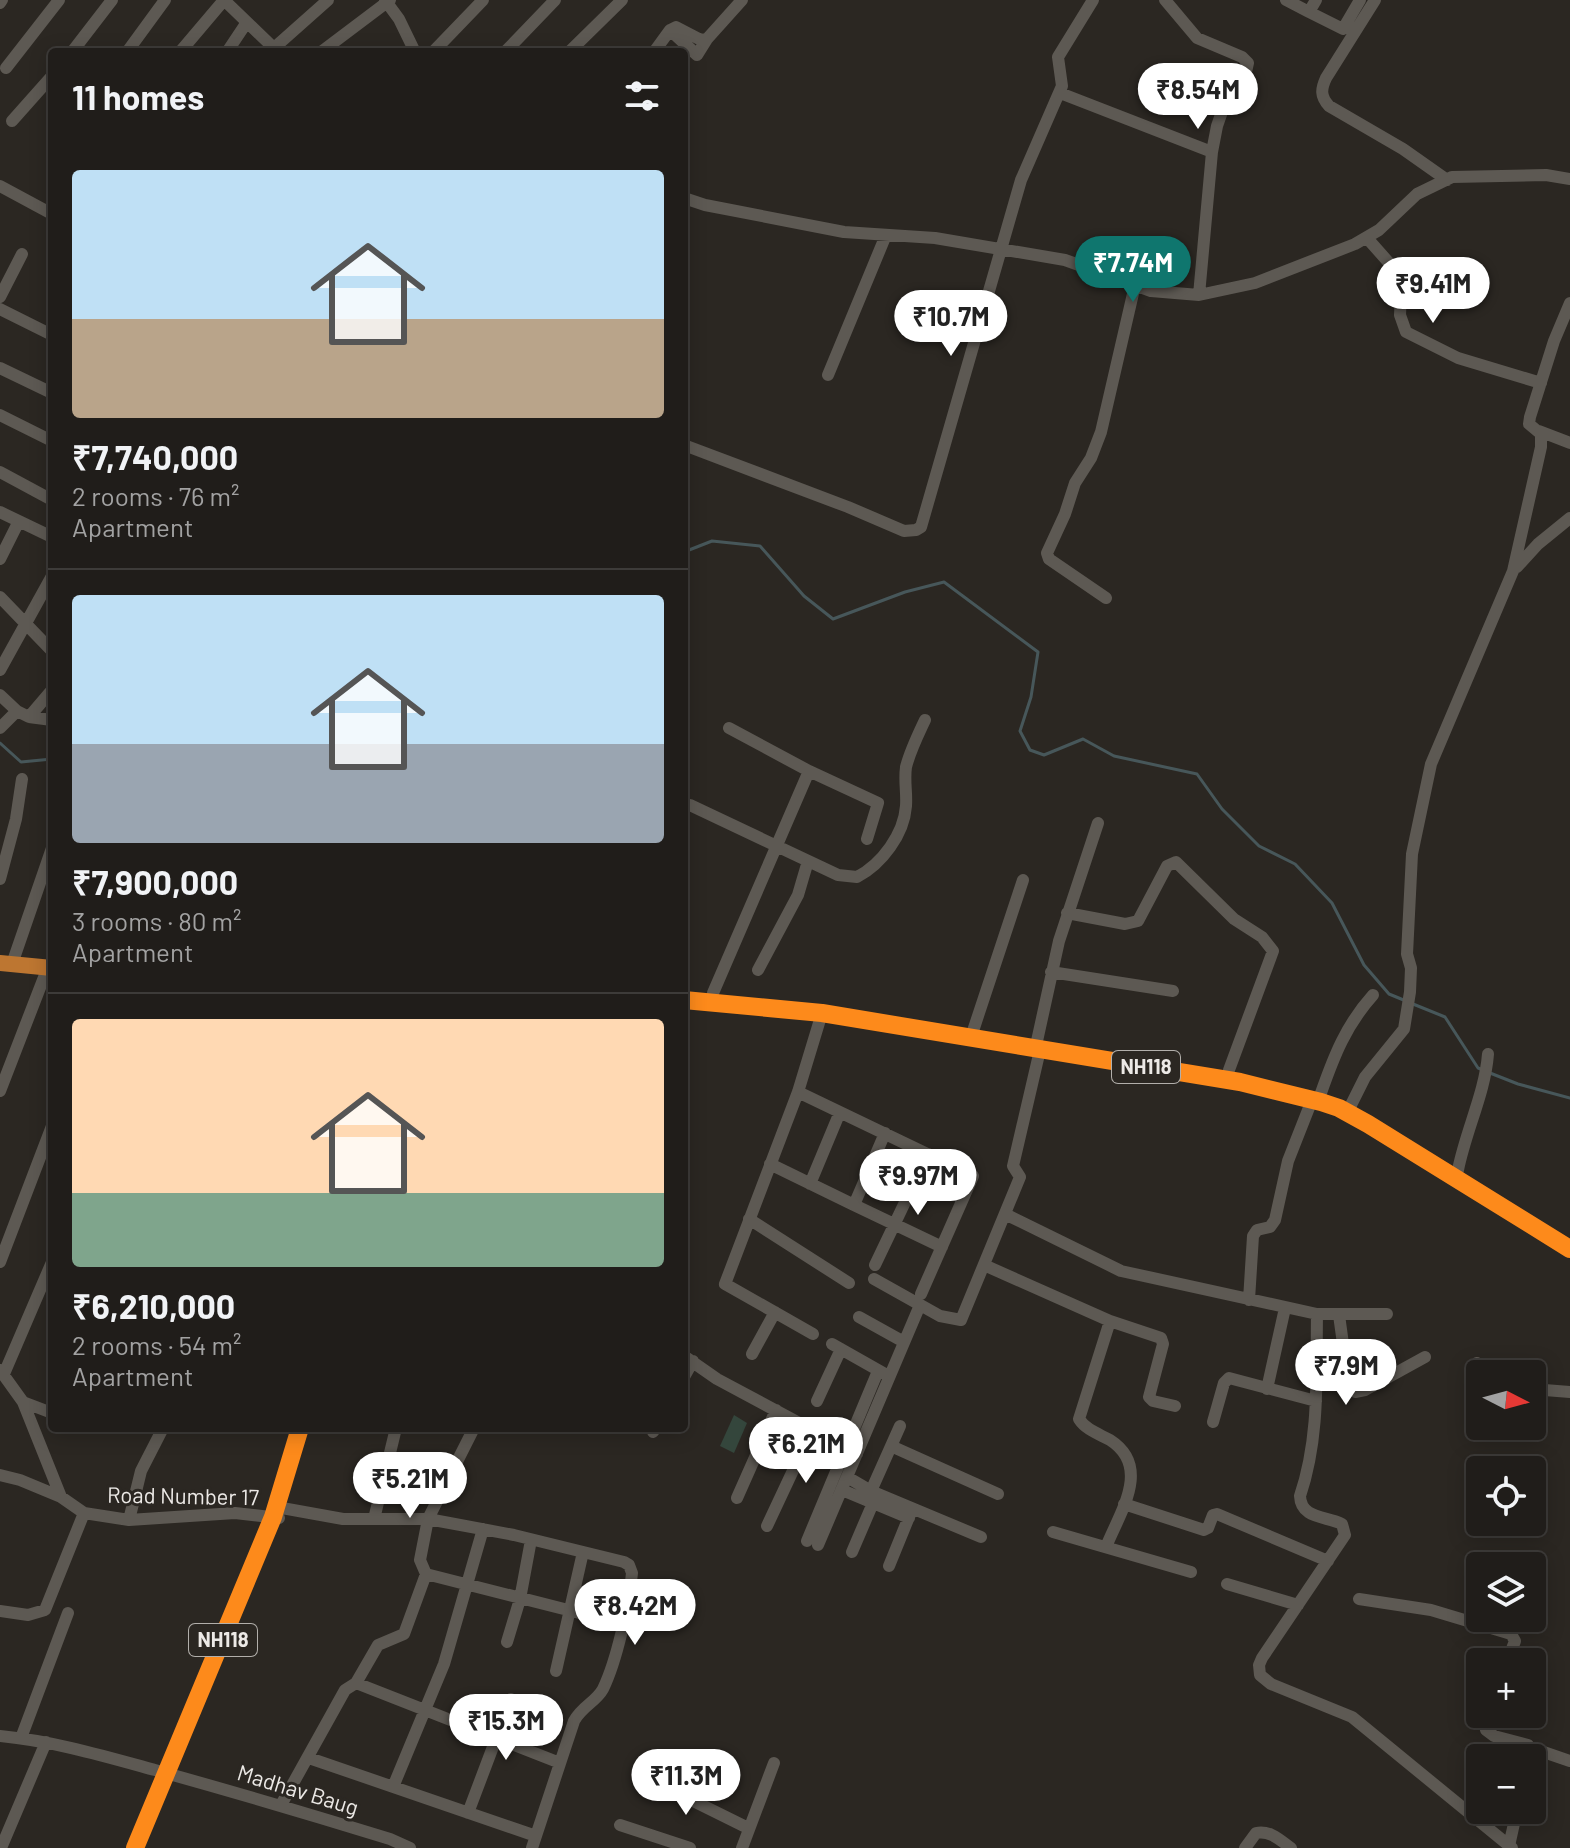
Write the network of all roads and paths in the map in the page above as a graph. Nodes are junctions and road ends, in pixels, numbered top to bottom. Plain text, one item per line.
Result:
1 (59, 0) edge
2 (112, 0) edge
3 (165, 0) edge
4 (224, 0) edge
5 (328, 0) edge
6 (483, 0) edge
7 (555, 0) edge
8 (622, 0) edge
9 (742, 0) edge
10 (1093, 0) edge
11 (1165, 0) edge
12 (1286, 0) edge
13 (1316, 0) edge
14 (1360, 0) edge
15 (1375, 0) edge
16 (387, 1) edge
17 (1309, 12) junction
18 (247, 22) junction
19 (75, 48) edge
20 (130, 48) edge
21 (183, 48) edge
22 (230, 48) edge
23 (274, 48) edge
24 (278, 48) edge
25 (326, 48) edge
26 (413, 48) edge
27 (437, 48) edge
28 (509, 48) edge
29 (573, 48) edge
30 (657, 48) edge
31 (6, 68) dead end
32 (48, 80) edge
33 (1060, 93) junction
34 (12, 121) dead end
35 (1212, 152) junction
36 (1570, 179) edge
37 (1447, 180) junction
38 (0, 186) edge
39 (688, 199) edge
40 (48, 212) edge
41 (886, 235) junction
42 (1367, 238) junction
43 (1001, 249) junction
44 (22, 254) dead end
45 (1135, 285) junction
46 (1199, 295) junction
47 (0, 297) edge
48 (1570, 303) edge
49 (0, 309) edge
50 (48, 333) edge
51 (0, 368) edge
52 (828, 375) dead end
53 (1541, 383) junction
54 (48, 391) edge
55 (0, 415) edge
56 (1539, 431) junction
57 (48, 439) edge
58 (1570, 443) edge
59 (688, 447) edge
60 (0, 472) edge
61 (48, 498) edge
62 (0, 512) edge
63 (1570, 518) edge
64 (19, 521) junction
65 (48, 535) edge
66 (0, 559) edge
67 (1513, 571) junction
68 (48, 584) edge
69 (0, 597) edge
70 (1106, 598) dead end
71 (28, 623) junction
72 (48, 646) edge
73 (0, 670) edge
74 (0, 695) edge
75 (48, 695) edge
76 (17, 711) junction
77 (29, 717) junction
78 (48, 719) edge
79 (925, 720) dead end
80 (0, 728) edge
81 (729, 728) dead end
82 (809, 771) junction
83 (22, 779) dead end
84 (690, 805) dead end
85 (1098, 823) dead end
86 (867, 839) dead end
87 (777, 845) junction
88 (48, 858) edge
89 (808, 861) junction
90 (0, 879) edge
91 (1023, 880) dead end
92 (1067, 913) junction
93 (6, 964) edge
94 (48, 968) edge
95 (758, 970) dead end
96 (1051, 972) junction
97 (48, 973) edge
98 (688, 990) edge
99 (1173, 991) dead end
100 (713, 993) junction
101 (1373, 995) dead end
102 (688, 1000) edge
103 (822, 1013) junction
104 (973, 1031) junction
105 (1038, 1046) junction
106 (1488, 1054) dead end
107 (1229, 1070) junction
108 (0, 1091) edge
109 (798, 1092) junction
110 (1317, 1096) junction
111 (1351, 1105) junction
112 (840, 1112) junction
113 (885, 1133) junction
114 (48, 1136) edge
115 (928, 1154) junction
116 (770, 1164) junction
117 (1458, 1170) junction
118 (810, 1184) junction
119 (854, 1205) junction
120 (1005, 1214) junction
121 (749, 1219) junction
122 (895, 1224) junction
123 (1570, 1239) edge
124 (942, 1247) junction
125 (1570, 1249) edge
126 (0, 1262) edge
127 (875, 1265) dead end
128 (984, 1265) junction
129 (48, 1271) edge
130 (874, 1279) dead end
131 (849, 1283) dead end
132 (921, 1299) junction
133 (1249, 1300) junction
134 (1285, 1308) junction
135 (775, 1312) junction
136 (1317, 1314) junction
137 (1387, 1314) dead end
138 (1339, 1315) junction
139 (859, 1317) dead end
140 (1110, 1321) junction
141 (813, 1334) dead end
142 (904, 1342) junction
143 (752, 1354) dead end
144 (1425, 1357) dead end
145 (688, 1358) edge
146 (2, 1372) edge
147 (884, 1374) junction
148 (1267, 1389) junction
149 (1546, 1390) edge
150 (1570, 1392) edge
151 (817, 1401) dead end
152 (1316, 1401) junction
153 (23, 1402) junction
154 (1175, 1406) dead end
155 (776, 1410) junction
156 (48, 1411) edge
157 (1213, 1422) dead end
158 (900, 1426) dead end
159 (812, 1430) junction
160 (161, 1432) edge
161 (299, 1432) edge
162 (306, 1432) edge
163 (395, 1432) edge
164 (472, 1432) edge
165 (891, 1446) junction
166 (851, 1451) junction
167 (0, 1475) edge
168 (845, 1483) junction
169 (998, 1494) dead end
170 (61, 1497) junction
171 (872, 1497) junction
172 (737, 1498) dead end
173 (1124, 1504) junction
174 (84, 1513) junction
175 (911, 1513) junction
176 (278, 1515) junction
177 (374, 1519) junction
178 (428, 1519) junction
179 (129, 1520) junction
180 (767, 1526) dead end
181 (483, 1529) junction
182 (1053, 1532) dead end
183 (981, 1537) dead end
184 (531, 1540) junction
185 (1106, 1547) junction
186 (583, 1552) junction
187 (852, 1552) dead end
188 (1328, 1561) junction
189 (889, 1566) dead end
190 (1191, 1572) dead end
191 (426, 1574) junction
192 (1227, 1584) dead end
193 (468, 1586) junction
194 (520, 1599) junction
195 (1359, 1599) dead end
196 (1298, 1605) junction
197 (0, 1611) edge
198 (569, 1611) junction
199 (68, 1613) dead end
200 (623, 1624) junction
201 (507, 1642) dead end
202 (1512, 1648) edge
203 (556, 1671) dead end
204 (356, 1683) junction
205 (511, 1699) dead end
206 (426, 1711) junction
207 (1485, 1728) edge
208 (0, 1736) edge
209 (21, 1738) junction
210 (496, 1738) junction
211 (46, 1742) junction
212 (1512, 1744) edge
213 (1546, 1756) edge
214 (309, 1758) junction
215 (1570, 1761) edge
216 (560, 1763) junction
217 (774, 1763) dead end
218 (169, 1774) junction
219 (639, 1774) dead end
220 (393, 1787) junction
221 (281, 1805) junction
222 (0, 1812) edge
223 (468, 1813) junction
224 (15, 1814) junction
225 (1514, 1824) edge
226 (620, 1825) dead end
227 (748, 1828) junction
228 (534, 1842) edge
229 (1510, 1847) edge
230 (1, 1848) edge
231 (135, 1848) edge
232 (142, 1848) edge
233 (410, 1848) edge
234 (690, 1848) edge
235 (742, 1848) edge
236 (1245, 1848) edge
237 (1291, 1848) edge

1 - 31 street
2 - 19 street
3 - 20 street
4 - 18 street
4 - 21 street
5 - 24 street
6 - 27 street
7 - 28 street
8 - 29 street
9 - 30 street
10 - 33 street
11 - 35 street
12 - 17 street
13 - 17 street
14 - 17 street
15 - 37 street
16 - 25 street
16 - 26 street
18 - 22 street
18 - 23 street
32 - 34 street
33 - 35 street
33 - 43 street
35 - 46 street
36 - 37 street
37 - 42 street
38 - 40 street
39 - 41 street
41 - 43 street
41 - 52 street
42 - 46 street
42 - 53 street
43 - 45 street
43 - 59 street
44 - 47 street
45 - 46 street
45 - 70 street
48 - 53 street
49 - 50 street
51 - 54 street
53 - 56 street
55 - 57 street
56 - 58 street
56 - 67 street
60 - 61 street
62 - 64 street
63 - 67 street
64 - 65 street
64 - 66 street
67 - 111 street
68 - 71 street
69 - 71 street
71 - 72 street
71 - 73 street
74 - 76 street
75 - 77 street
76 - 77 street
76 - 80 street
77 - 78 street
79 - 89 street
81 - 82 street
82 - 86 street
82 - 87 street
83 - 90 street
84 - 87 street
85 - 92 street
87 - 89 street
87 - 100 street
88 - 93 street
89 - 95 street
91 - 104 street
92 - 96 street
92 - 107 street
93 - 94 main road
96 - 99 street
96 - 105 street
97 - 108 street
98 - 100 highway, NH118
100 - 104 highway, NH118
101 - 110 street
102 - 103 highway, NH118
103 - 105 highway, NH118
103 - 109 street
104 - 105 highway, NH118
105 - 107 highway, NH118
105 - 110 highway, NH118
105 - 120 street
106 - 117 street
107 - 110 highway, NH118
109 - 112 street
109 - 116 street
110 - 111 highway, NH118
110 - 125 highway, NH118
110 - 133 street
111 - 117 highway, NH118
112 - 113 street
112 - 118 street
113 - 115 street
113 - 119 street
114 - 126 street
115 - 122 street
115 - 124 street
116 - 118 street
116 - 121 street
117 - 123 highway, NH118
118 - 119 street
119 - 122 street
120 - 128 street
120 - 133 street
121 - 131 street
121 - 135 street
122 - 124 street
122 - 127 street
124 - 132 street
128 - 132 street
128 - 140 street
129 - 146 street
130 - 132 street
132 - 142 street
133 - 134 street
134 - 136 street
134 - 148 street
135 - 141 street
135 - 143 street
136 - 138 street
136 - 152 street
137 - 138 street
138 - 144 street
139 - 142 street
140 - 154 street
140 - 173 street
142 - 147 street
145 - 155 street
146 - 153 street
147 - 151 street
147 - 166 street
148 - 152 street
148 - 157 street
149 - 150 street
152 - 188 street
153 - 156 street
153 - 170 street
155 - 159 street
155 - 172 street
158 - 165 street
159 - 166 street
159 - 180 street
160 - 179 street
161 - 176 highway, NH118
162 - 176 highway, NH118
163 - 177 street
164 - 178 street
165 - 169 street
165 - 171 street
166 - 168 street
166 - 168 street
167 - 170 street, Road Number 17
168 - 171 street
170 - 174 street, Road Number 17
171 - 175 street
171 - 187 street
173 - 185 street
173 - 188 street
174 - 179 street, Road Number 17
174 - 197 street
175 - 183 street
175 - 189 street
176 - 177 street, Road Number 17
176 - 179 street, Road Number 17
176 - 218 highway, NH118
177 - 178 street, Road Number 17
178 - 181 street, Road Number 17
178 - 191 street
181 - 184 street, Road Number 17
181 - 193 street
182 - 185 street
184 - 186 street, Road Number 17
184 - 194 street
185 - 190 street
186 - 198 street
186 - 200 street, Road Number 17
188 - 196 street
191 - 193 street
191 - 204 street
192 - 196 street
193 - 194 street
193 - 206 street
194 - 198 street
194 - 201 street
195 - 202 street
196 - 229 street
198 - 200 street
198 - 203 street
199 - 209 street
200 - 216 street
204 - 206 street
204 - 214 street
205 - 210 street
206 - 210 street
206 - 220 street
207 - 212 street
208 - 209 street, Madhav Baug
209 - 211 street, Madhav Baug
210 - 216 street
210 - 223 street
211 - 218 street, Madhav Baug
211 - 224 street
213 - 215 street
214 - 220 street
214 - 221 street
216 - 228 street
217 - 227 street
218 - 221 street, Madhav Baug
218 - 231 highway, NH118
218 - 232 highway, NH118
219 - 227 street
220 - 223 street
221 - 233 street, Madhav Baug
222 - 224 street
223 - 228 street
224 - 230 street
225 - 229 street
226 - 234 street
227 - 235 street
236 - 237 street

